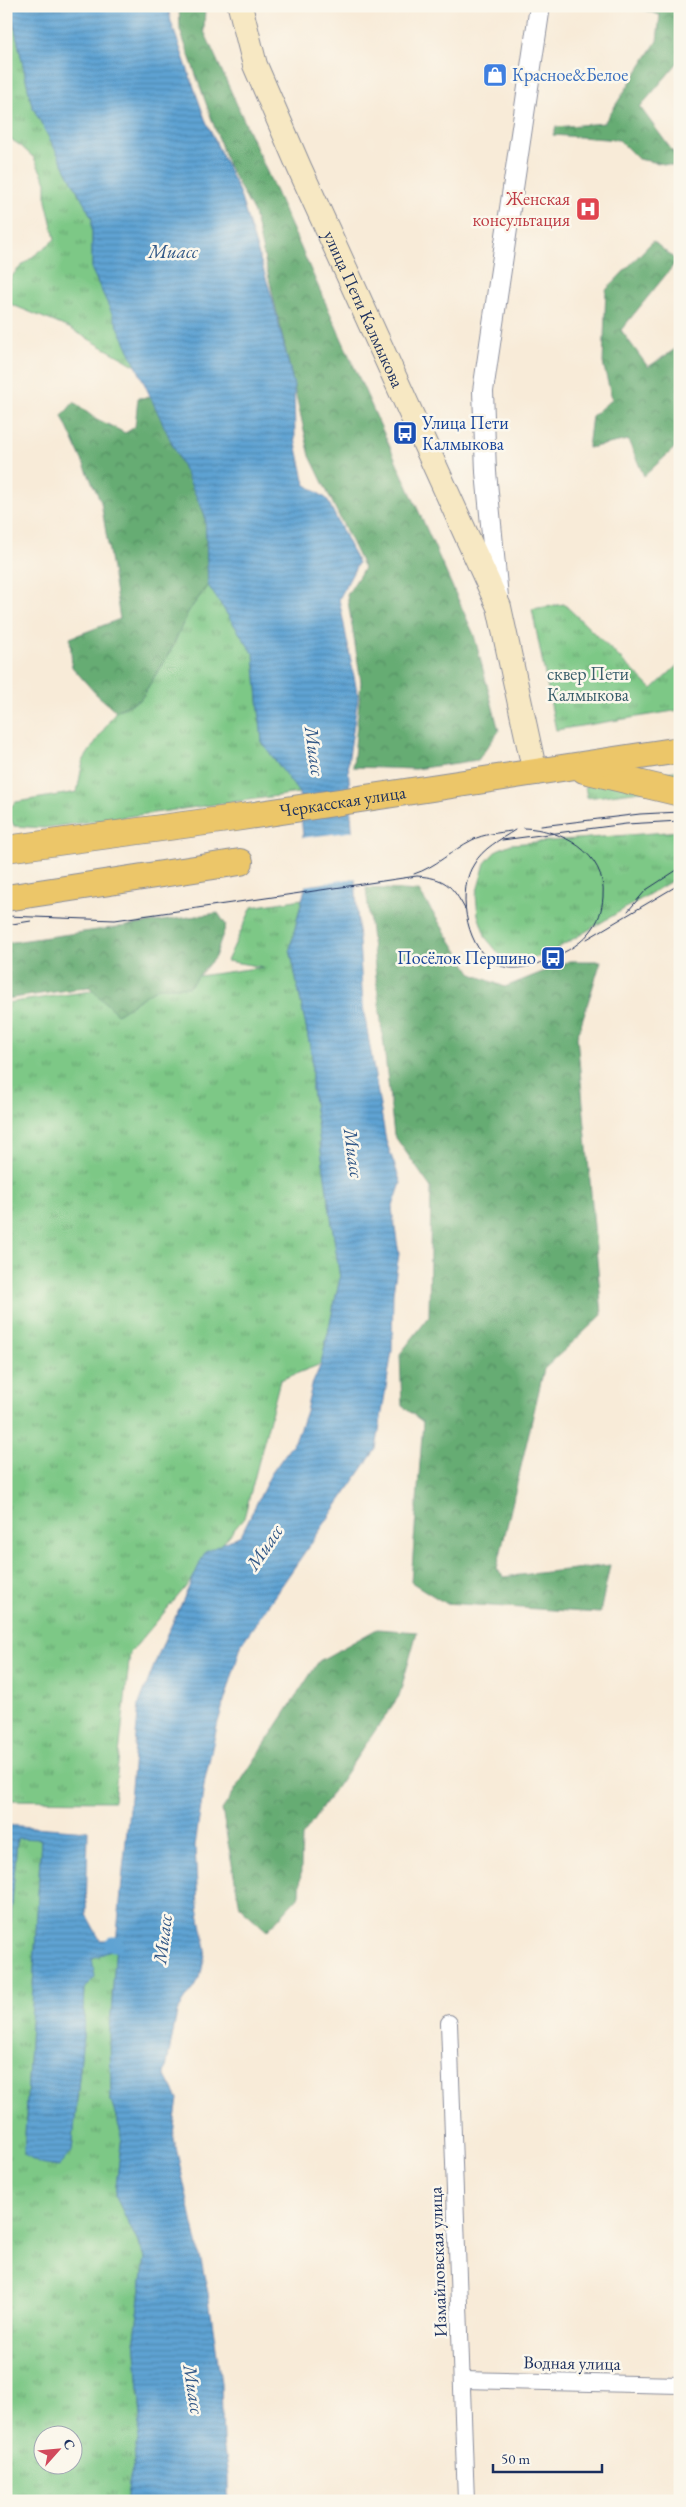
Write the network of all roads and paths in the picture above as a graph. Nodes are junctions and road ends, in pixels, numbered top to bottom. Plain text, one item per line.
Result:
1 (240, 6) edge
2 (540, 6) edge
3 (499, 607) junction
4 (680, 750) edge
5 (571, 767) junction
6 (536, 773) junction
7 (680, 794) edge
8 (6, 849) edge
9 (240, 862) dead end
10 (6, 898) edge
11 (449, 2023) dead end
12 (463, 2380) junction
13 (680, 2386) edge
14 (466, 2501) edge

1 - 3 main road, улица Пети Калмыкова
2 - 3 street, улица Пети Калмыкова
3 - 6 main road, улица Пети Калмыкова
4 - 5 main road, Черкасская улица
5 - 6 main road, Черкасская улица
5 - 7 main road
6 - 8 main road, Черкасская улица
9 - 10 main road
11 - 12 street, Измайловская улица
12 - 13 street, Водная улица
12 - 14 street, Измайловская улица

